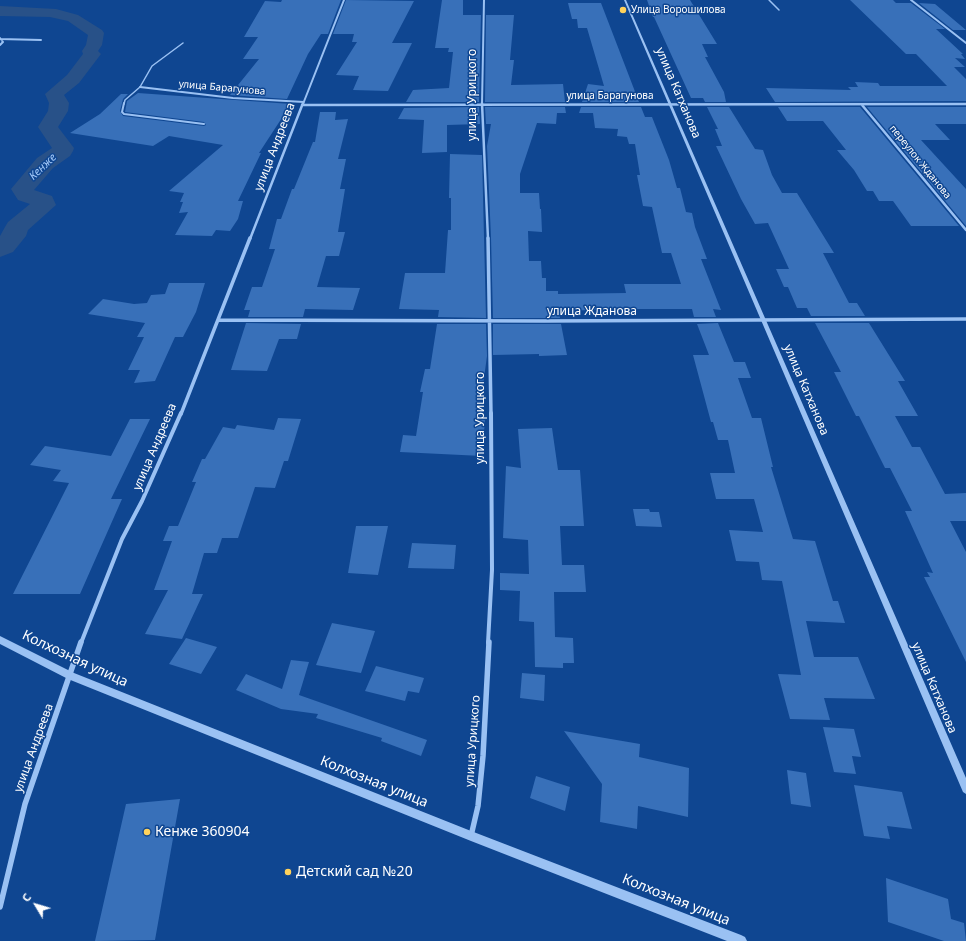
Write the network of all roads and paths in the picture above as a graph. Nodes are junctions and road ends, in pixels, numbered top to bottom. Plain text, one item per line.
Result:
1 (344, 0) edge
2 (484, 0) edge
3 (625, 0) edge
4 (769, 0) edge
5 (911, 0) edge
6 (779, 10) dead end
7 (0, 39) edge
8 (41, 40) dead end
9 (183, 43) dead end
10 (966, 43) edge
11 (0, 45) edge
12 (140, 87) junction
13 (303, 104) junction
14 (483, 104) junction
15 (966, 104) edge
16 (672, 105) junction
17 (862, 105) junction
18 (204, 124) dead end
19 (966, 230) edge
20 (966, 319) edge
21 (218, 320) junction
22 (488, 320) junction
23 (763, 320) junction
24 (0, 640) edge
25 (71, 676) junction
26 (966, 789) edge
27 (471, 836) junction
28 (0, 907) edge
29 (742, 941) edge

1 - 13 street, улица Андреева
2 - 14 street, улица Урицкого
3 - 16 street, улица Катханова
4 - 6 lane
5 - 10 street
7 - 8 street
7 - 11 street
9 - 12 lane
12 - 13 street, улица Барагунова
12 - 18 lane
13 - 14 street, улица Барагунова
13 - 21 street, улица Андреева
14 - 16 street, улица Барагунова
14 - 22 street, улица Урицкого
15 - 17 street, улица Барагунова
16 - 17 street, улица Барагунова
16 - 23 street, улица Катханова
17 - 19 street, переулок Жданова
20 - 23 street, улица Жданова
21 - 22 street, улица Жданова
21 - 25 street, улица Андреева
22 - 23 street, улица Жданова
22 - 27 street, улица Урицкого
23 - 26 street, улица Катханова
24 - 25 street, Колхозная улица
25 - 27 street, Колхозная улица
25 - 28 street, улица Андреева
27 - 29 street, Колхозная улица

